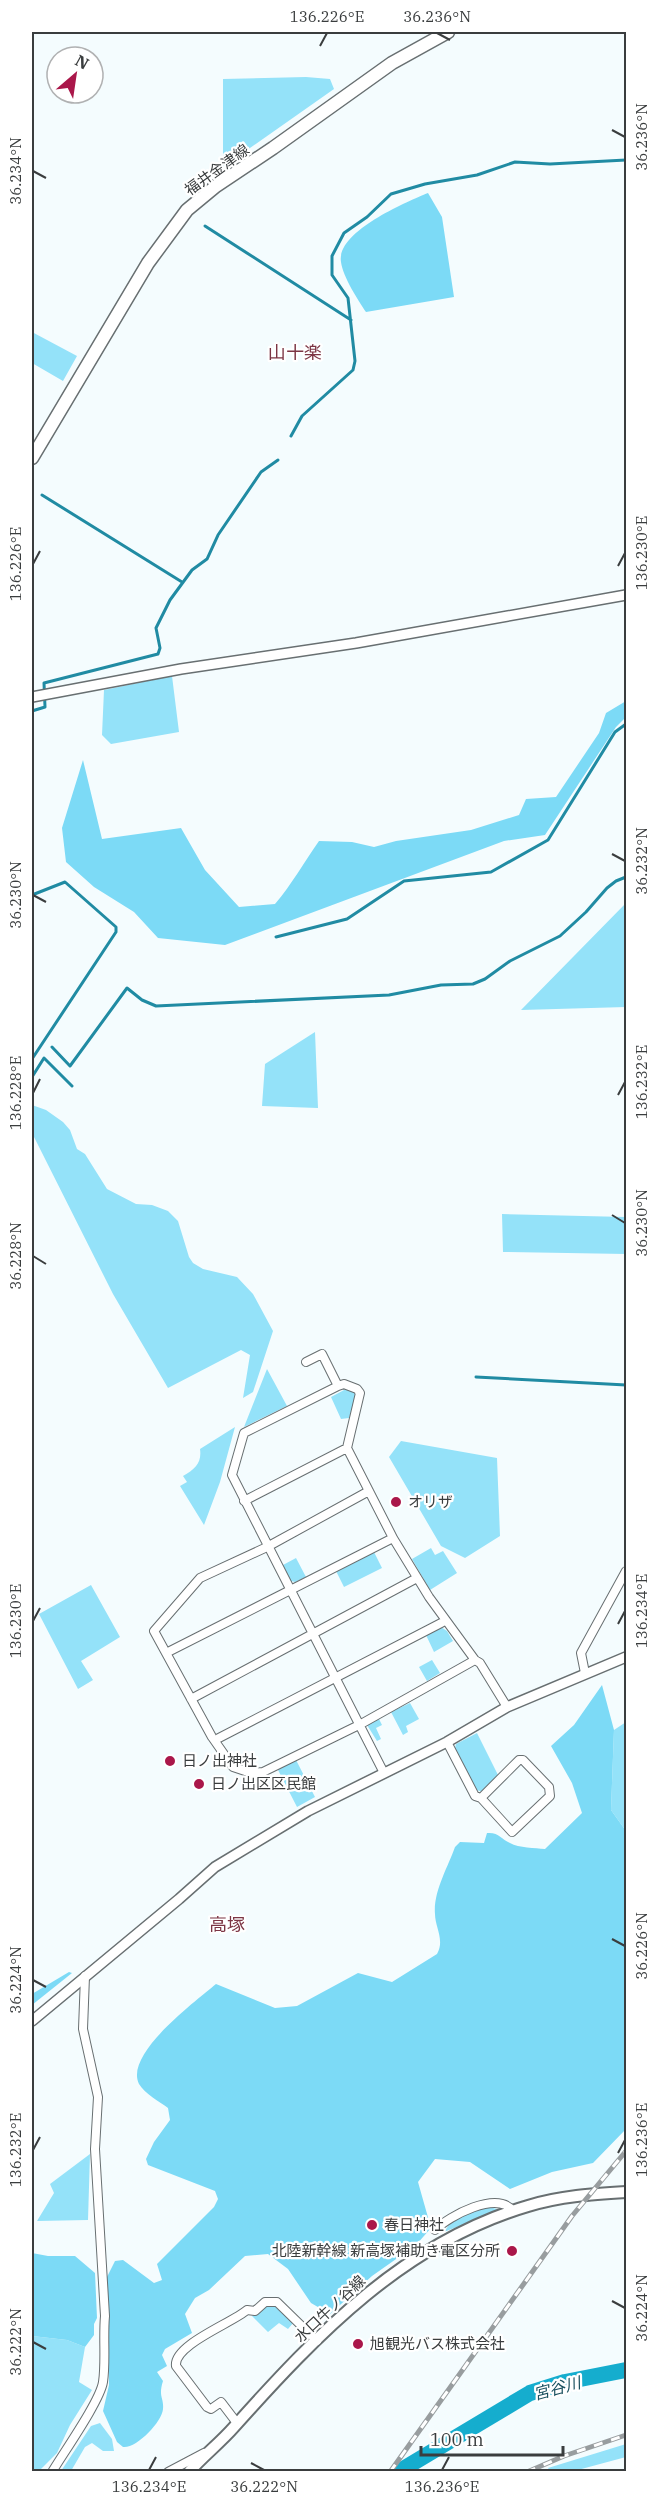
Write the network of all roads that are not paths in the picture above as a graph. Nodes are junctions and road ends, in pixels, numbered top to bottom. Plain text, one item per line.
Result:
1 (448, 32) edge
2 (32, 458) edge
3 (627, 595) edge
4 (32, 697) edge
5 (306, 1362) dead end
6 (338, 1386) junction
7 (347, 1448) junction
8 (369, 1491) junction
9 (244, 1501) junction
10 (393, 1538) junction
11 (267, 1547) junction
12 (627, 1571) edge
13 (417, 1578) junction
14 (290, 1589) junction
15 (445, 1621) junction
16 (313, 1634) junction
17 (166, 1653) junction
18 (627, 1657) edge
19 (475, 1660) junction
20 (585, 1672) junction
21 (336, 1679) junction
22 (191, 1699) junction
23 (507, 1707) junction
24 (361, 1724) junction
25 (215, 1740) junction
26 (447, 1742) junction
27 (384, 1773) junction
28 (481, 1798) junction
29 (85, 1976) junction
30 (32, 2021) edge
31 (627, 2192) edge
32 (513, 2211) junction
33 (435, 2230) dead end
34 (316, 2341) junction
35 (237, 2423) junction
36 (208, 2451) junction
37 (52, 2472) edge
38 (168, 2472) edge
39 (189, 2472) edge

1 - 2 main road, 福井金津線
3 - 4 street
5 - 6 street
6 - 7 street
6 - 9 street
7 - 8 street
7 - 9 street
8 - 10 street
8 - 11 street
9 - 11 street
10 - 13 street
10 - 14 street
11 - 14 street
11 - 17 street
12 - 20 street
13 - 15 street
13 - 16 street
14 - 16 street
14 - 17 street
15 - 19 street
15 - 21 street
16 - 21 street
16 - 22 street
17 - 22 street
18 - 20 street
19 - 23 street
19 - 24 street
20 - 23 street
21 - 24 street
21 - 25 street
22 - 25 street
23 - 26 street
24 - 25 street
24 - 27 street
26 - 27 street
26 - 28 street
27 - 29 street
28 - 28 street
29 - 30 street
29 - 37 street
31 - 32 main road, 水口牛ノ谷線
32 - 33 street
32 - 34 main road, 水口牛ノ谷線
34 - 35 main road, 水口牛ノ谷線
34 - 35 street
35 - 36 main road, 水口牛ノ谷線
36 - 38 street
36 - 39 main road, 水口牛ノ谷線

